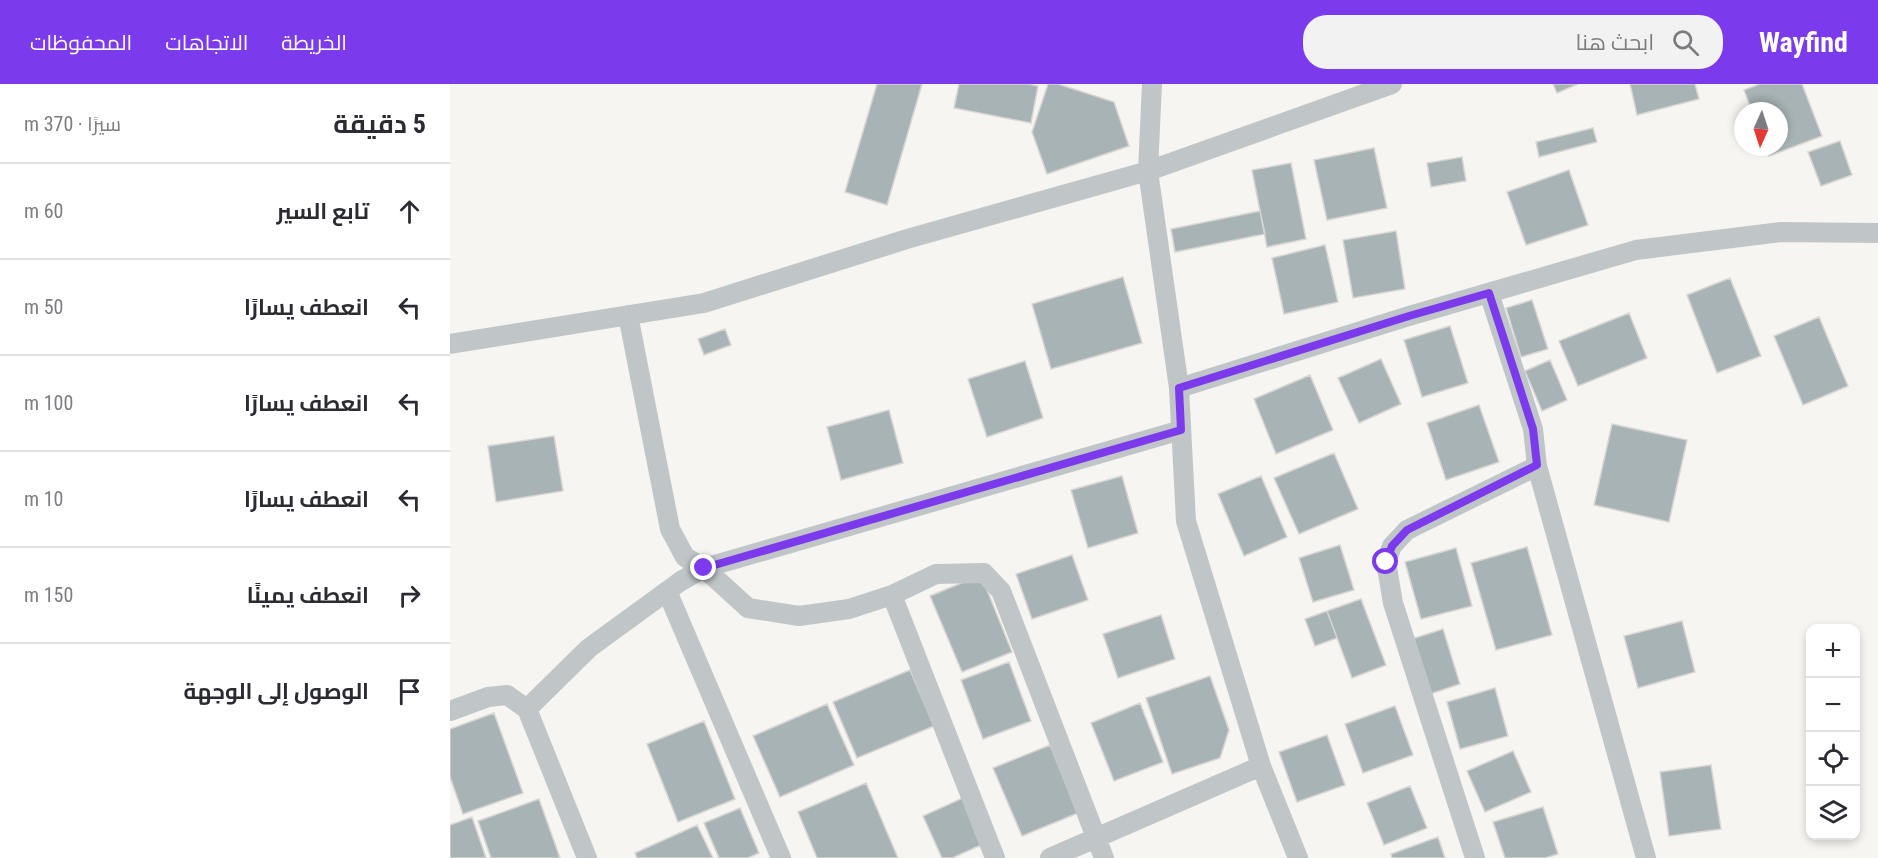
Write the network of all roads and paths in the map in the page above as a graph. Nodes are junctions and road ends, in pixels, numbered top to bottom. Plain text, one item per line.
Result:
1 (1152, 84) edge
2 (1392, 84) edge
3 (1149, 171) junction
4 (1878, 233) edge
5 (1489, 293) junction
6 (628, 315) junction
7 (450, 344) edge
8 (1179, 388) junction
9 (1181, 430) junction
10 (1537, 465) junction
11 (704, 568) junction
12 (667, 591) junction
13 (892, 595) junction
14 (527, 709) junction
15 (450, 711) edge
16 (1261, 766) junction
17 (1097, 838) junction
18 (587, 858) edge
19 (781, 858) edge
20 (995, 858) edge
21 (1050, 858) edge
22 (1104, 858) edge
23 (1298, 858) edge
24 (1475, 858) edge
25 (1646, 858) edge

1 - 3 street
2 - 3 street
3 - 6 street
3 - 8 street
4 - 5 street
5 - 8 street
5 - 10 street
6 - 7 street
6 - 11 street
8 - 9 street
9 - 11 street
9 - 16 street
10 - 24 street
10 - 25 street
11 - 12 street
11 - 13 street
12 - 14 street
12 - 19 street
13 - 17 street
13 - 20 street
14 - 15 street
14 - 18 street
16 - 17 street
16 - 23 street
17 - 21 street
17 - 22 street

